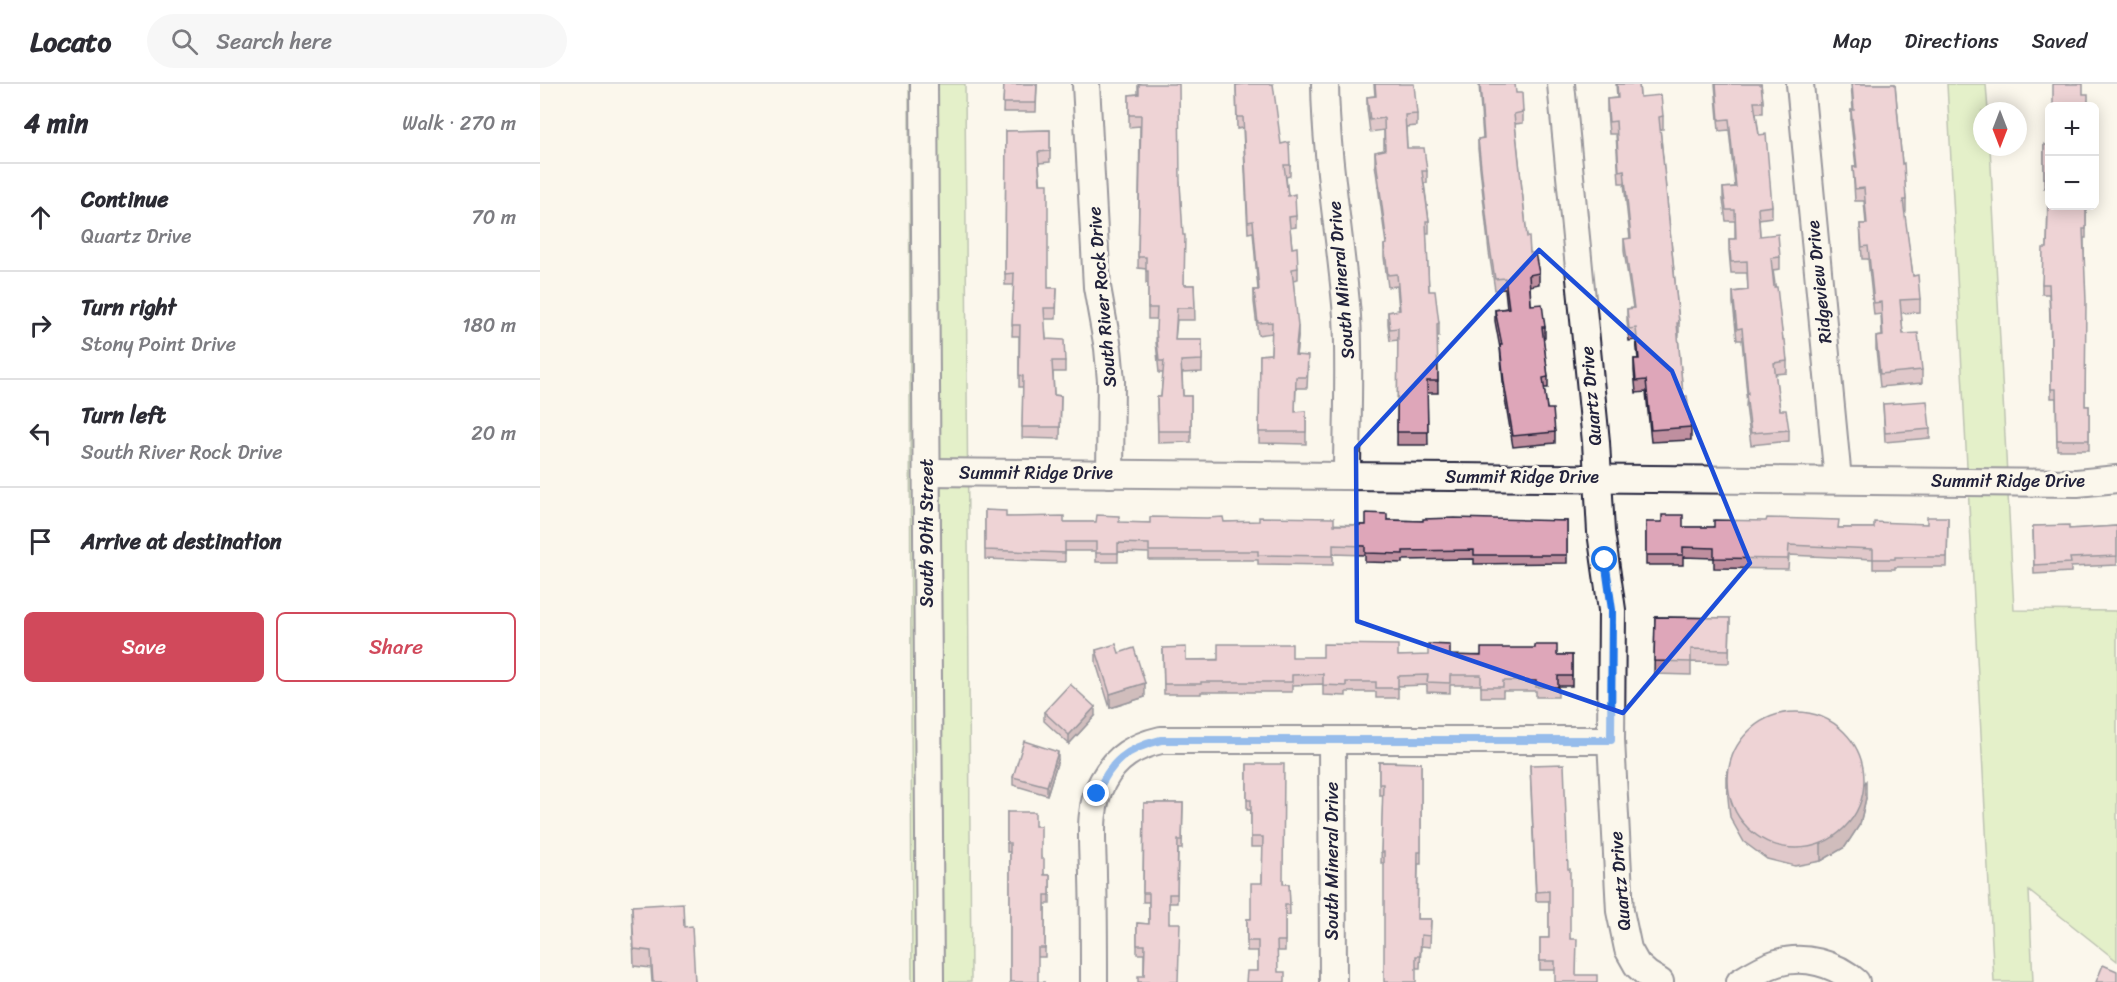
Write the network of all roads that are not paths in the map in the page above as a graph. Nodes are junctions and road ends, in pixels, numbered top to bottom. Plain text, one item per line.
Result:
1 (924, 84) edge
2 (1086, 84) edge
3 (1325, 84) edge
4 (1561, 84) edge
5 (1800, 84) edge
6 (927, 472) junction
7 (1110, 474) junction
8 (1347, 476) junction
9 (1598, 478) junction
10 (2117, 479) edge
11 (1838, 480) junction
12 (1332, 740) junction
13 (1611, 740) junction
14 (930, 982) edge
15 (1094, 982) edge
16 (1333, 982) edge
17 (1660, 982) edge
18 (1740, 982) edge
19 (1856, 982) edge

1 - 6 street, South 90th Street
2 - 7 street, South River Rock Drive
3 - 8 street, South Mineral Drive
4 - 9 street, Quartz Drive
5 - 11 street, Ridgeview Drive
6 - 7 street, Summit Ridge Drive
6 - 14 street, South 90th Street
7 - 8 street, Summit Ridge Drive
8 - 9 street, Summit Ridge Drive
9 - 11 street, Summit Ridge Drive
9 - 13 street, Quartz Drive
10 - 11 street, Summit Ridge Drive
12 - 13 street
12 - 15 street
12 - 16 street, South Mineral Drive
13 - 17 street, Quartz Drive
18 - 19 street

